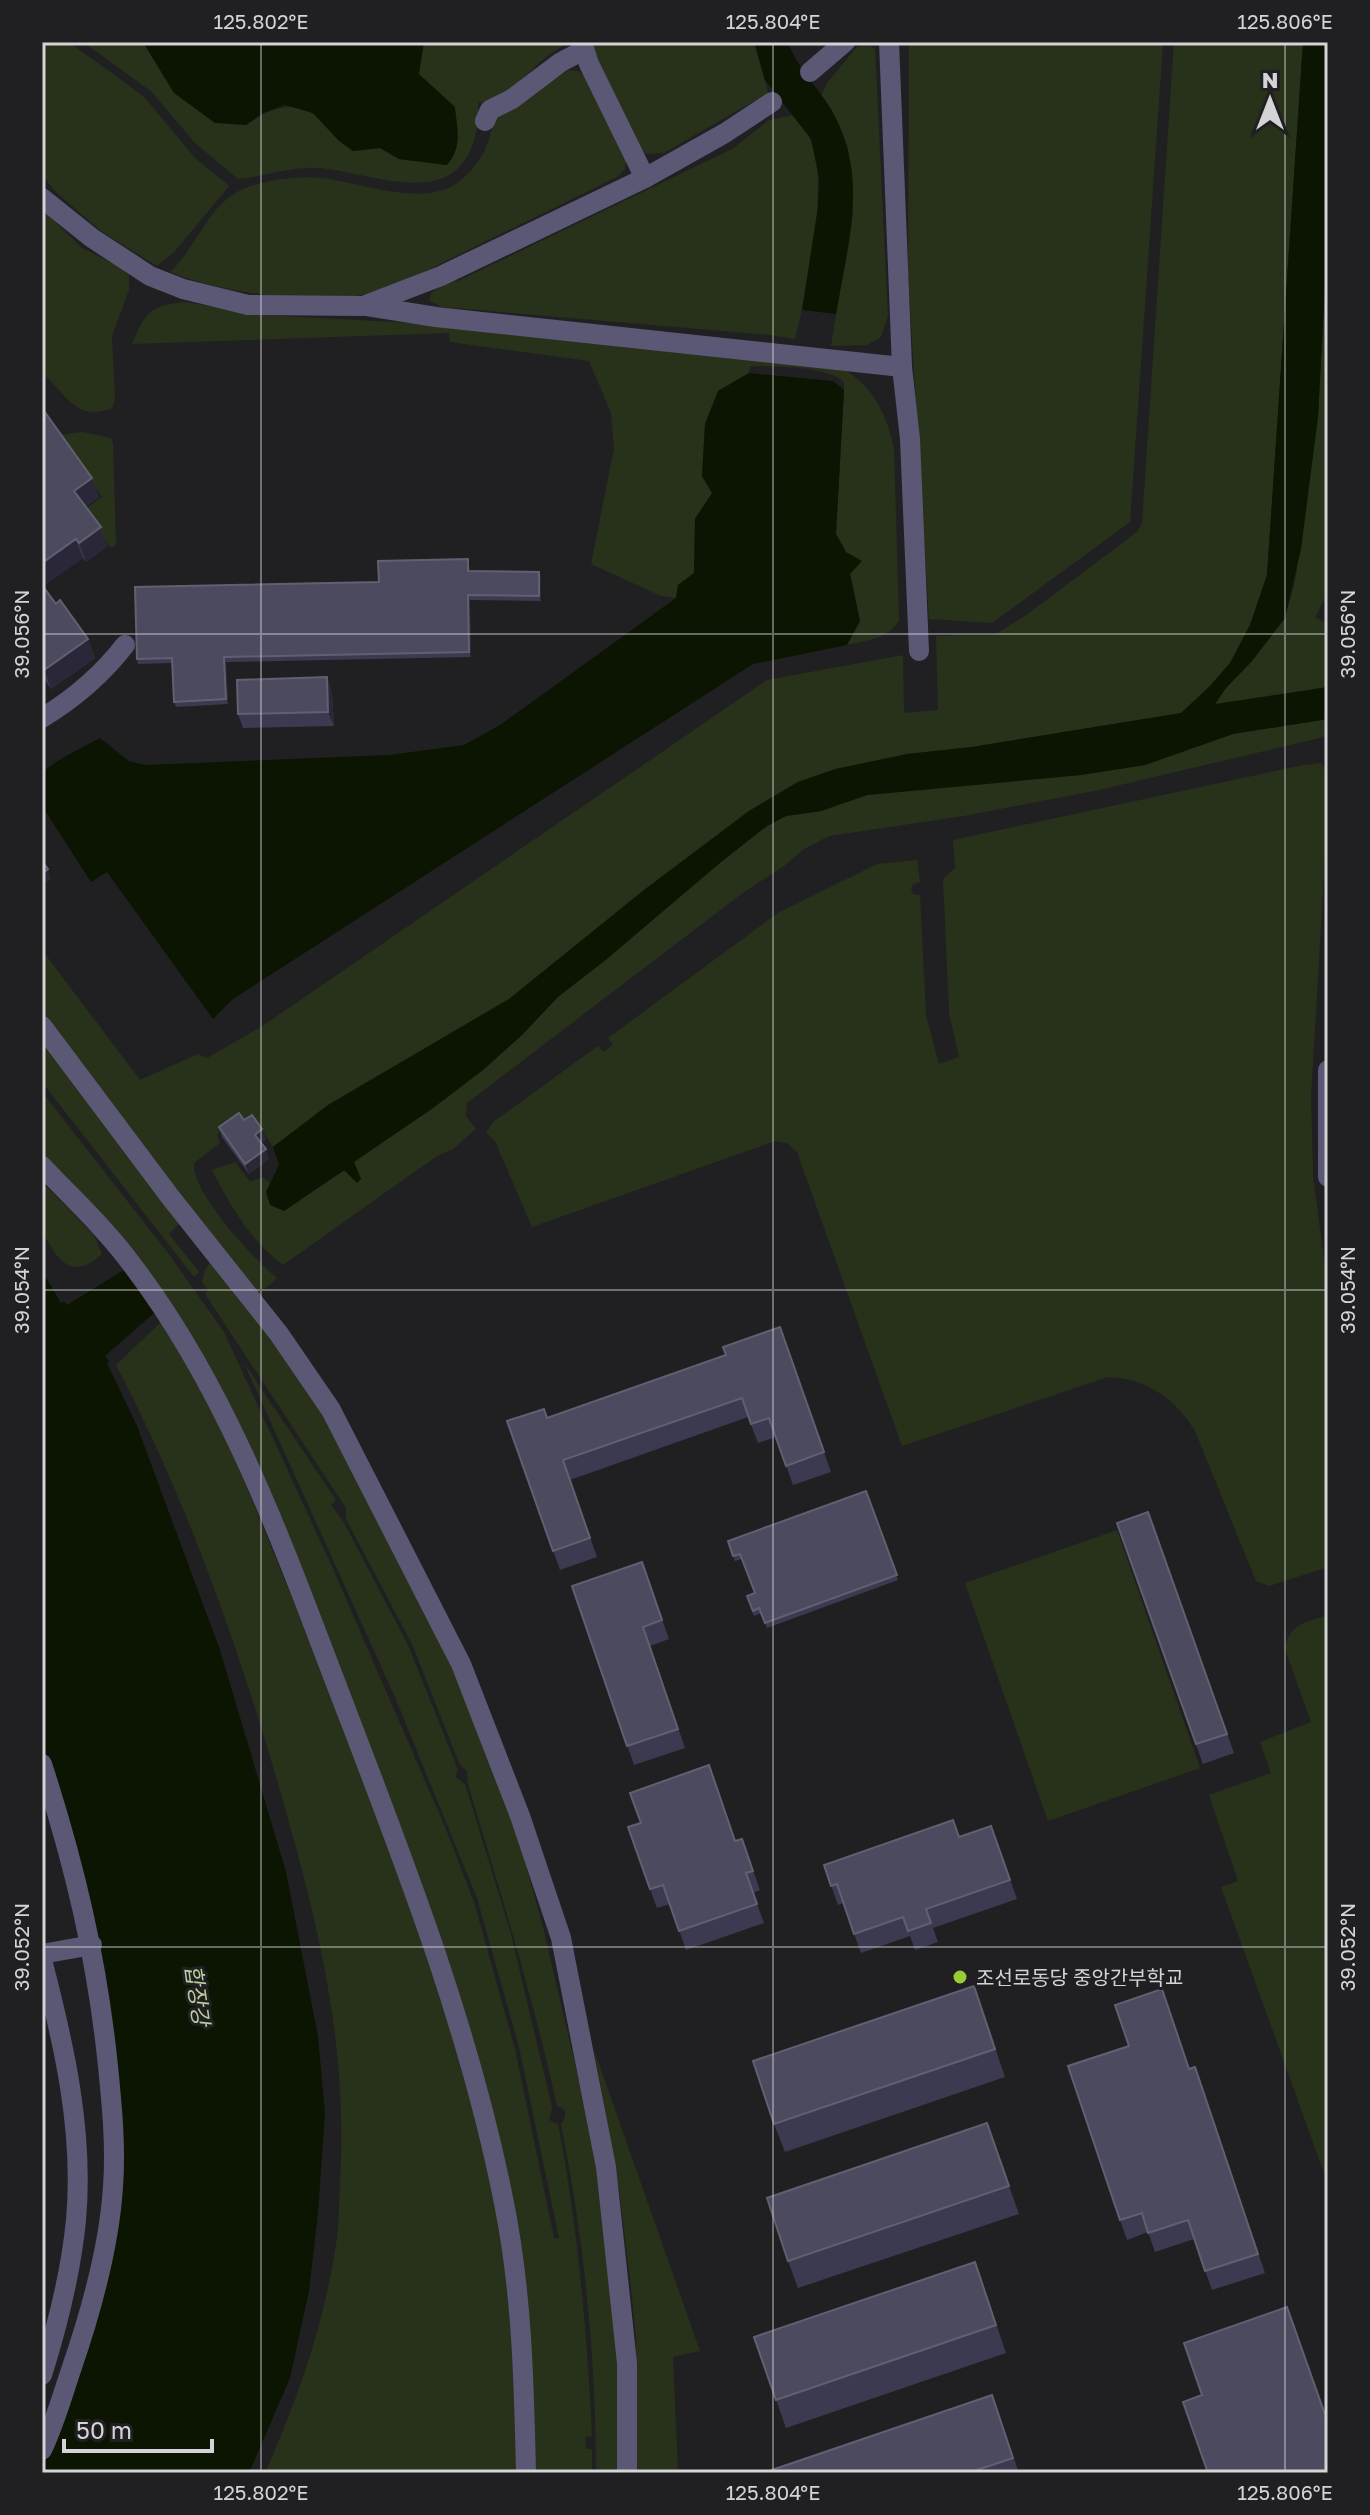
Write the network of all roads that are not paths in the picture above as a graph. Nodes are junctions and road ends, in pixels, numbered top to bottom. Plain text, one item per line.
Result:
1 (889, 42) edge
2 (843, 43) edge
3 (583, 46) edge
4 (810, 72) dead end
5 (772, 102) dead end
6 (485, 121) dead end
7 (645, 178) junction
8 (42, 198) edge
9 (363, 306) junction
10 (902, 367) junction
11 (125, 645) dead end
12 (919, 651) dead end
13 (42, 718) edge
14 (42, 1026) edge
15 (1328, 1070) edge
16 (42, 1166) edge
17 (1328, 1177) edge
18 (42, 1764) edge
19 (92, 1945) junction
20 (42, 1954) edge
21 (42, 1960) edge
22 (42, 2375) edge
23 (44, 2442) edge
24 (526, 2473) edge
25 (627, 2473) edge

1 - 10 street
2 - 4 street
3 - 6 street
3 - 7 street
5 - 7 street
7 - 9 street
8 - 9 street
9 - 10 street
10 - 12 street
11 - 13 street
14 - 25 street
15 - 17 street
16 - 24 street
18 - 19 street
19 - 20 street
19 - 23 street
21 - 22 street

